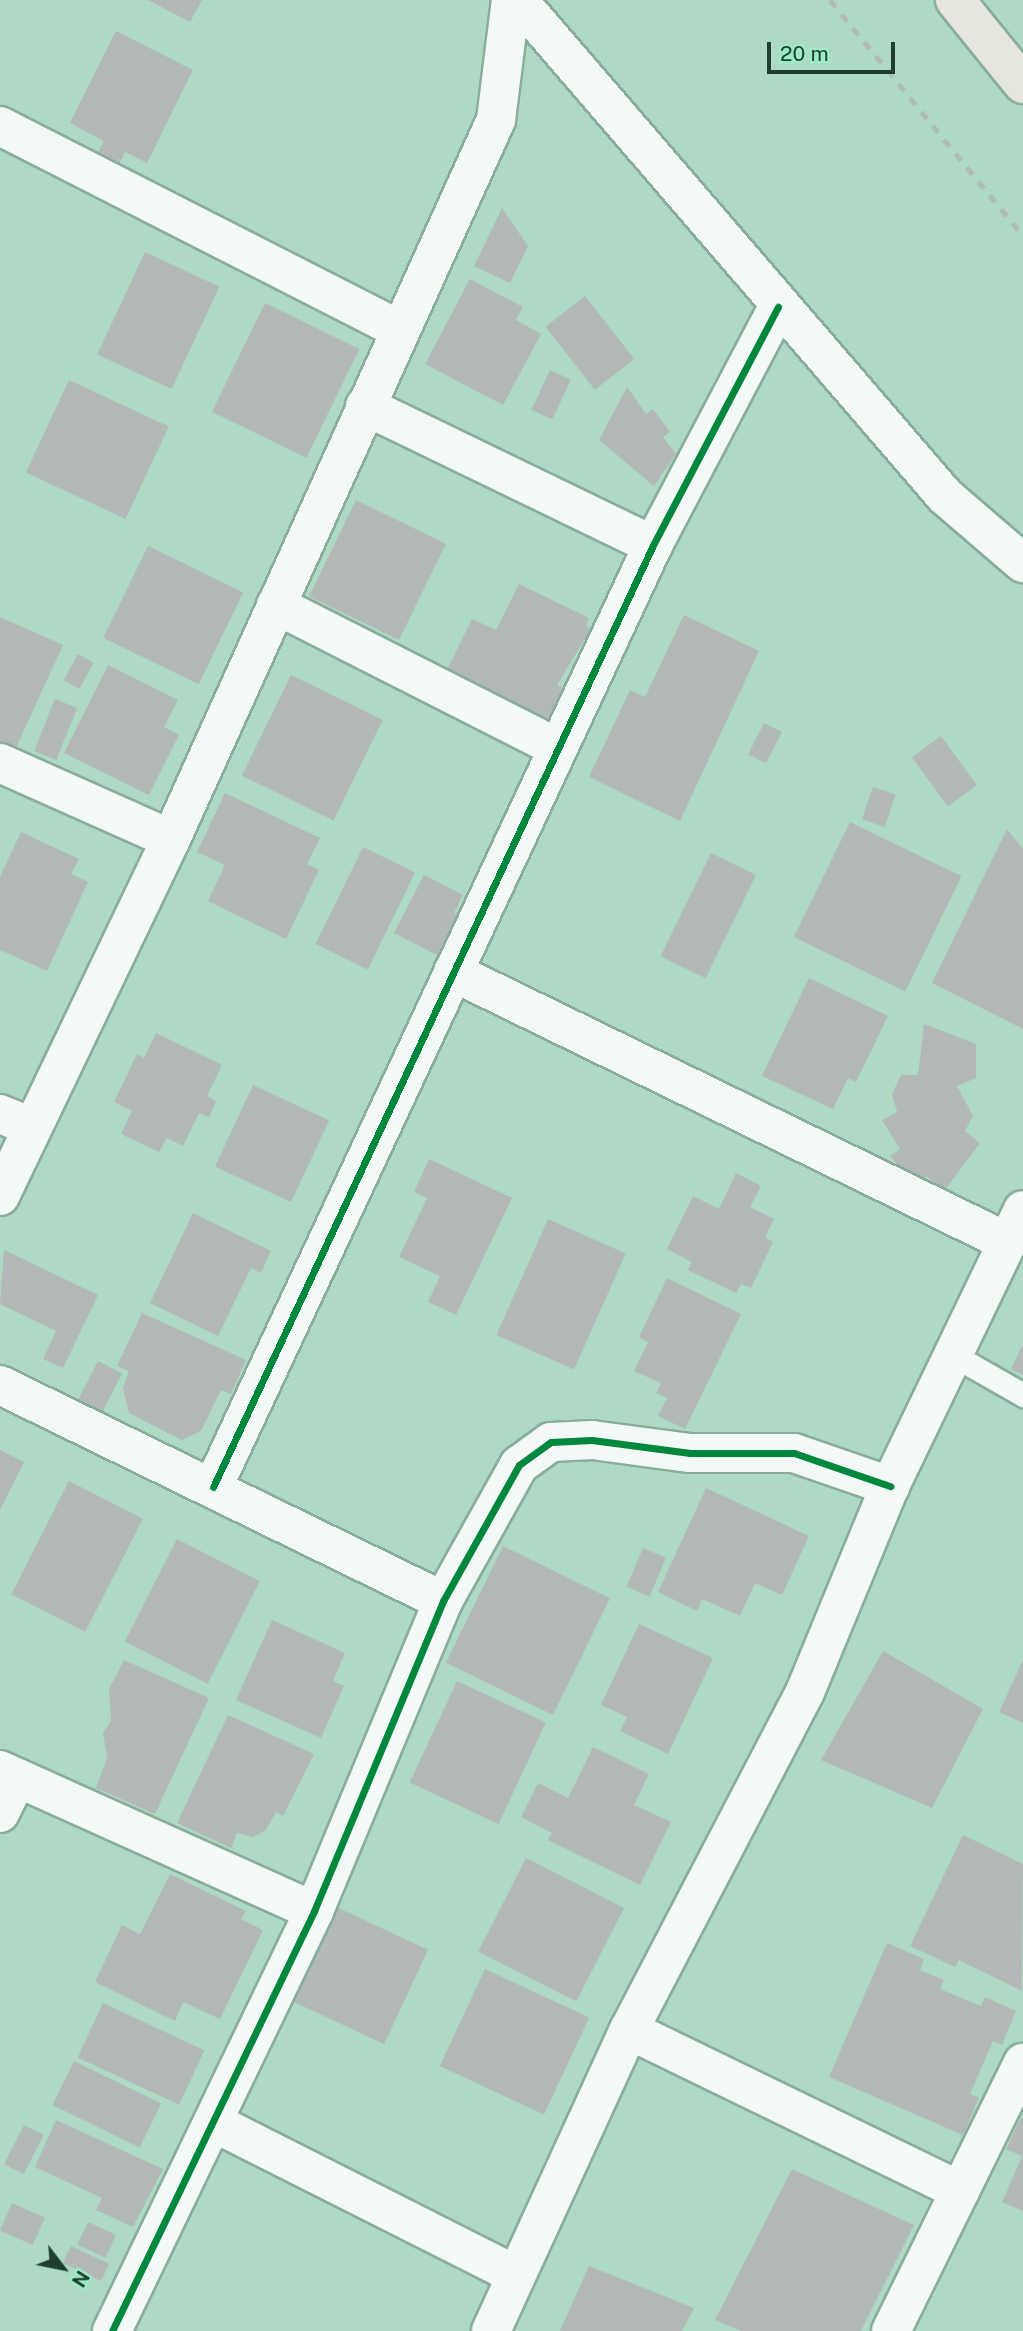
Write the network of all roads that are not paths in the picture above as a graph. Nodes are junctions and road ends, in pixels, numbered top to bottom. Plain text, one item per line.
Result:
1 (511, 0) edge
2 (518, 0) edge
3 (955, 0) edge
4 (1023, 84) edge
5 (0, 126) edge
6 (778, 307) junction
7 (398, 329) junction
8 (365, 406) junction
9 (653, 545) junction
10 (1023, 563) edge
11 (276, 605) junction
12 (558, 748) junction
13 (0, 763) edge
14 (171, 839) junction
15 (453, 972) junction
16 (16, 1120) edge
17 (0, 1196) edge
18 (1015, 1226) edge
19 (953, 1355) junction
20 (0, 1385) edge
21 (1023, 1395) edge
22 (890, 1486) junction
23 (213, 1487) junction
24 (443, 1601) junction
25 (9, 1774) edge
26 (0, 1813) edge
27 (314, 1911) junction
28 (629, 2030) junction
29 (1023, 2063) edge
30 (212, 2122) junction
31 (960, 2191) junction
32 (516, 2275) junction
33 (112, 2331) edge
34 (491, 2331) edge
35 (891, 2331) edge

1 - 7 street
2 - 6 street
3 - 4 main road
5 - 7 street
6 - 9 street
6 - 10 street
7 - 8 street
8 - 9 street
8 - 11 street
9 - 12 street
11 - 12 street
11 - 14 street
12 - 15 street
13 - 14 street
14 - 16 street
15 - 18 street
15 - 23 street
16 - 17 street
18 - 19 street
19 - 21 lane
19 - 22 street
20 - 23 street
22 - 24 street
22 - 28 street
23 - 24 street
24 - 27 street
25 - 26 street
25 - 27 street
27 - 30 street
28 - 31 street
28 - 32 street
29 - 31 street
30 - 32 street
30 - 33 street
31 - 35 street
32 - 34 street

